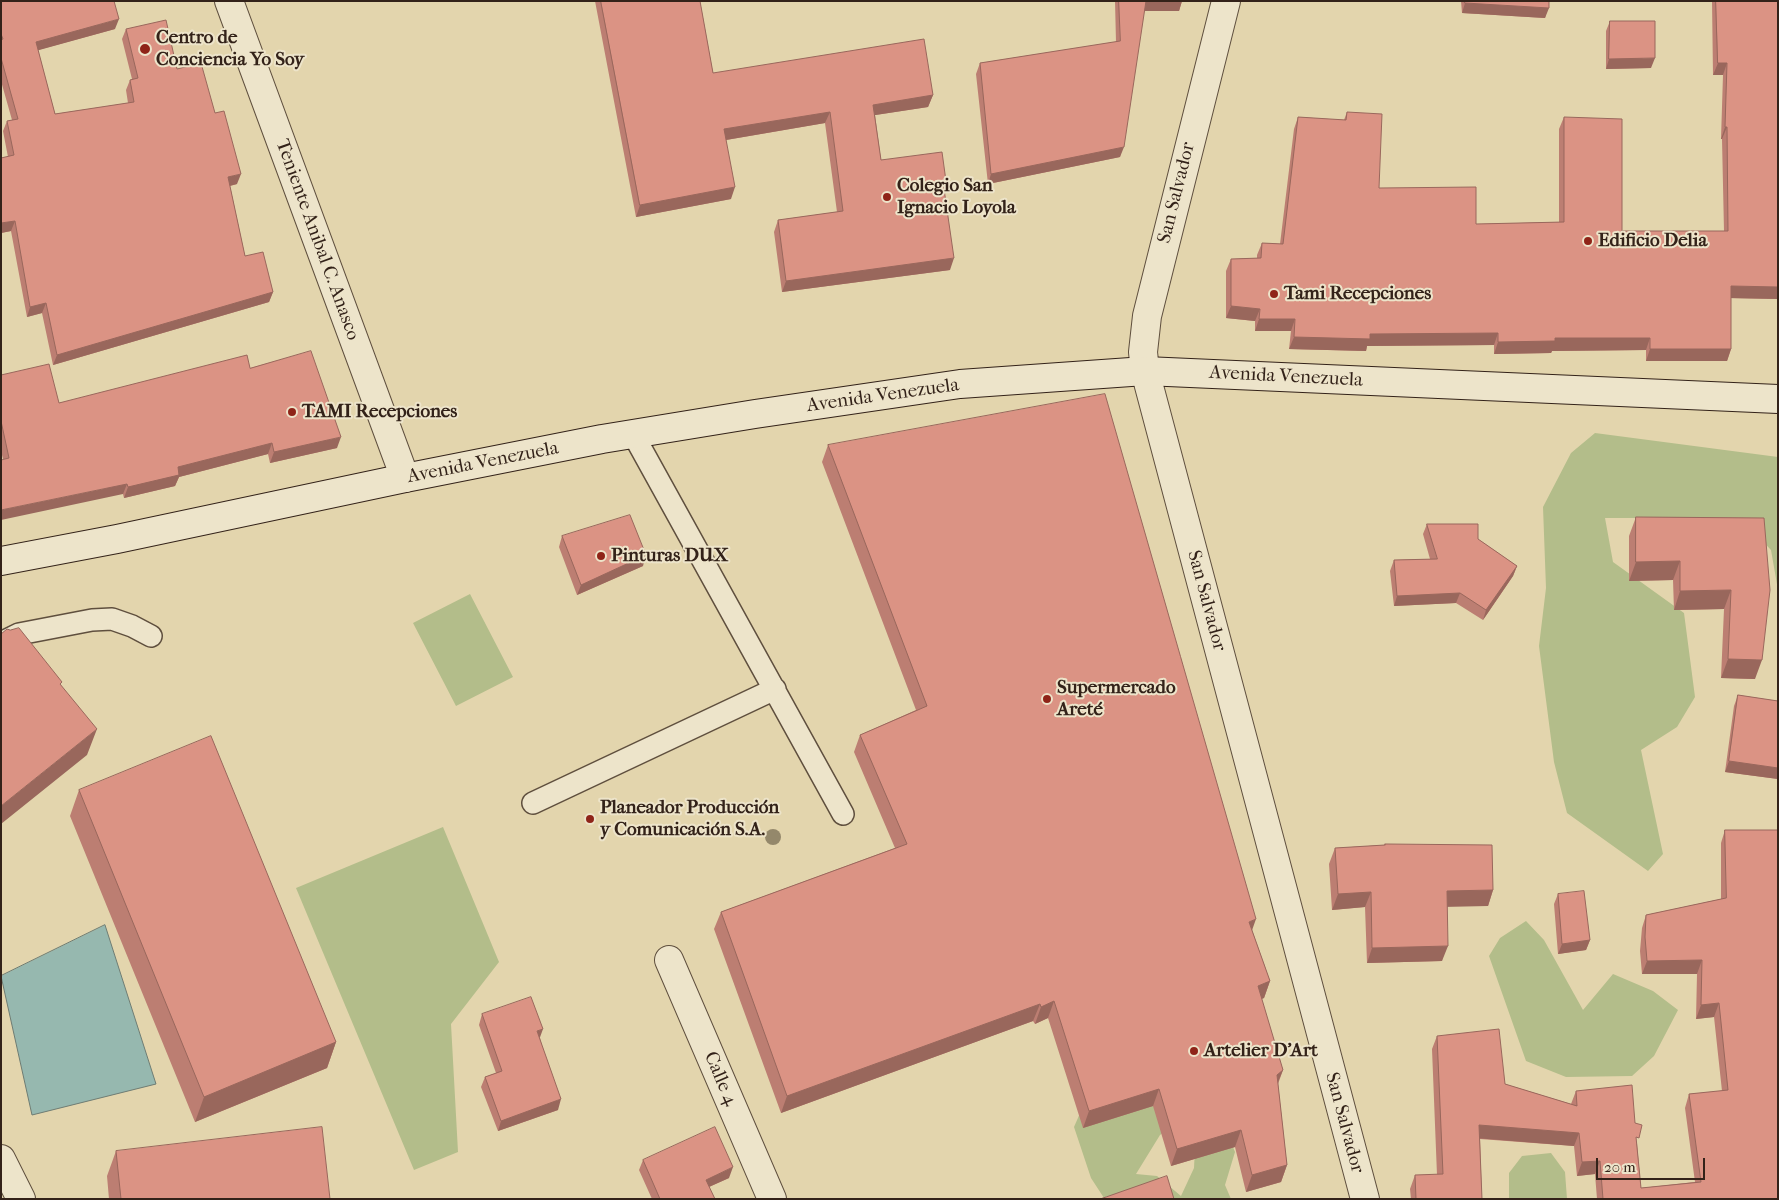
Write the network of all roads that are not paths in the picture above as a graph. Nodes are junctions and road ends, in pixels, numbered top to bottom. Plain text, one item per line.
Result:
1 (228, 1) edge
2 (1226, 1) edge
3 (1145, 370) junction
4 (1778, 399) edge
5 (633, 434) junction
6 (405, 478) junction
7 (1, 562) edge
8 (152, 636) dead end
9 (1, 643) edge
10 (775, 689) junction
11 (532, 803) dead end
12 (843, 814) dead end
13 (669, 960) dead end
14 (1, 1158) edge
15 (20, 1199) edge
16 (772, 1199) edge
17 (1364, 1199) edge

1 - 6 street, Teniente Anibal C. Anasco
2 - 3 street, San Salvador
3 - 4 street, Avenida Venezuela
3 - 5 street, Avenida Venezuela
3 - 17 street, San Salvador
5 - 6 street, Avenida Venezuela
5 - 10 lane
6 - 7 street, Avenida Venezuela
8 - 9 lane
10 - 11 lane
10 - 12 lane
13 - 16 street, Calle 4
14 - 15 street

